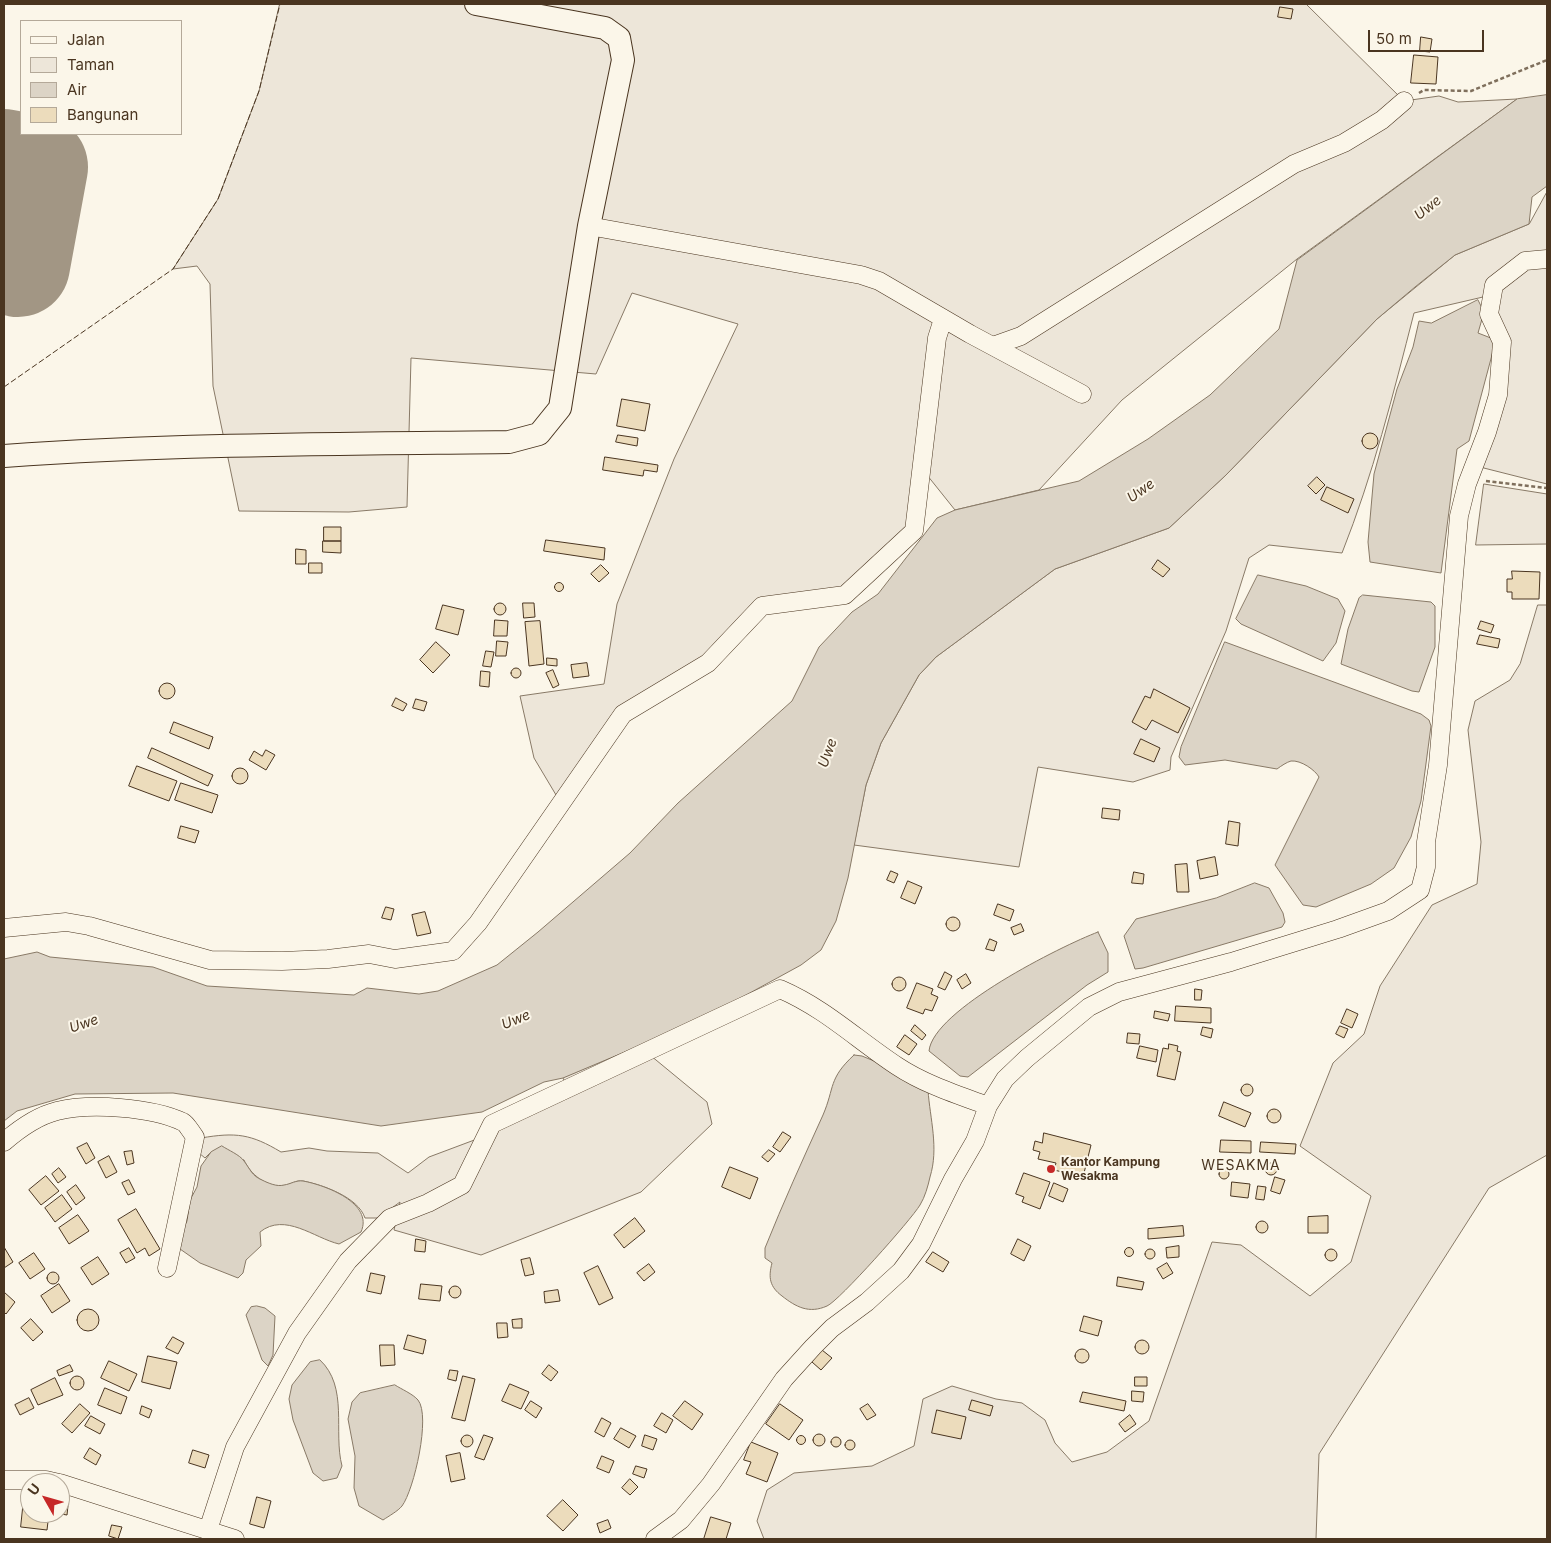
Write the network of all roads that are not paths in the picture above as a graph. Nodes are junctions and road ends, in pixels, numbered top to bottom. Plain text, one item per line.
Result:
1 (476, 4) edge
2 (1404, 101) road end
3 (589, 226) junction
4 (1547, 259) edge
5 (943, 319) junction
6 (993, 346) junction
7 (1082, 394) dead end
8 (4, 456) edge
9 (4, 928) edge
10 (988, 1106) junction
11 (4, 1142) edge
12 (167, 1268) dead end
13 (4, 1480) edge
14 (20, 1480) edge
15 (70, 1486) edge
16 (208, 1530) junction
17 (235, 1539) edge
18 (655, 1539) edge

1 - 3 main road
2 - 6 street
3 - 5 street
3 - 8 main road
4 - 10 street
5 - 6 street
5 - 9 street
6 - 7 street
10 - 16 street
10 - 18 street
11 - 12 street
13 - 14 street
15 - 16 street
16 - 17 street

